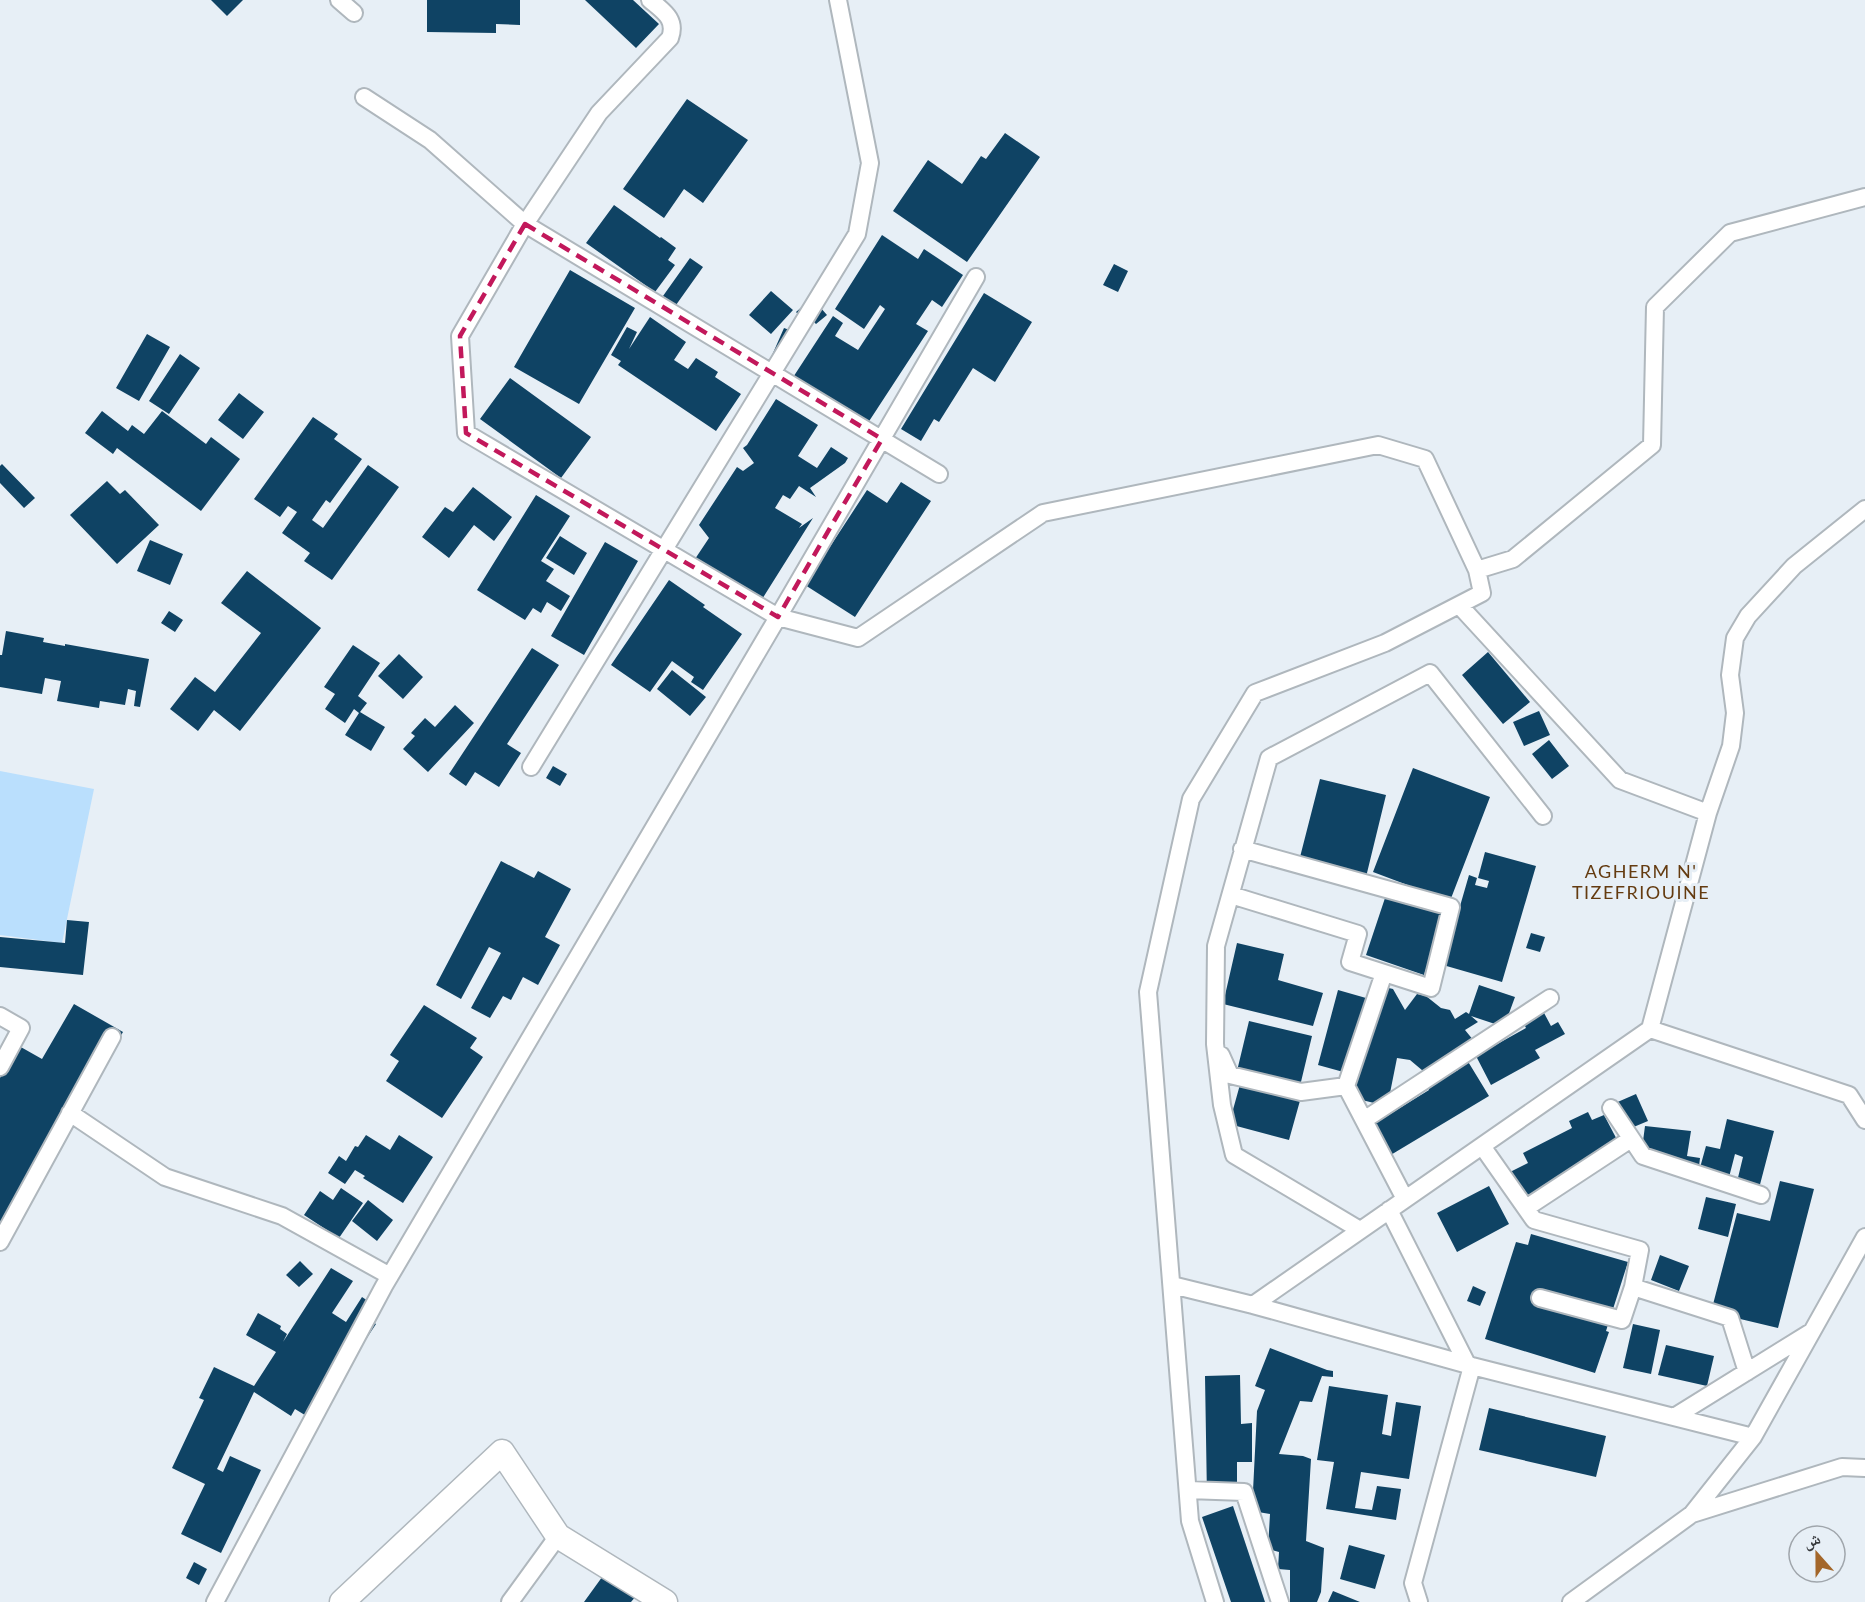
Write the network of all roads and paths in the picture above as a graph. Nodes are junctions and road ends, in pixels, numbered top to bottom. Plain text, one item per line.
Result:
1 (339, 0) edge
2 (650, 0) edge
3 (838, 0) edge
4 (354, 13) dead end
5 (364, 97) dead end
6 (1865, 197) edge
7 (525, 224) junction
8 (976, 277) dead end
9 (771, 373) junction
10 (882, 439) junction
11 (939, 474) dead end
12 (1865, 509) edge
13 (664, 549) junction
14 (1477, 570) junction
15 (1459, 605) junction
16 (778, 616) junction
17 (531, 767) dead end
18 (1708, 813) junction
19 (1543, 816) dead end
20 (1242, 849) junction
21 (1231, 895) junction
22 (1384, 973) junction
23 (1550, 998) dead end
24 (0, 1016) edge
25 (1650, 1029) junction
26 (112, 1037) dead end
27 (1215, 1044) junction
28 (0, 1067) edge
29 (1346, 1086) junction
30 (1611, 1108) dead end
31 (70, 1113) junction
32 (1364, 1120) junction
33 (1865, 1120) edge
34 (1631, 1139) junction
35 (1482, 1146) junction
36 (1761, 1195) dead end
37 (1405, 1199) junction
38 (1526, 1208) junction
39 (1389, 1210) junction
40 (1360, 1230) junction
41 (1865, 1237) edge
42 (0, 1242) edge
43 (390, 1276) junction
44 (1172, 1286) junction
45 (1633, 1287) junction
46 (1540, 1298) dead end
47 (1252, 1305) junction
48 (1812, 1332) junction
49 (1470, 1365) junction
50 (1747, 1372) junction
51 (1674, 1417) junction
52 (1753, 1437) junction
53 (1865, 1468) edge
54 (1188, 1490) junction
55 (1692, 1514) junction
56 (558, 1536) junction
57 (215, 1602) edge
58 (342, 1602) edge
59 (510, 1602) edge
60 (665, 1602) edge
61 (1215, 1602) edge
62 (1280, 1602) edge
63 (1419, 1602) edge
64 (1571, 1602) edge

1 - 4 street
2 - 7 street
3 - 9 street
5 - 7 street
6 - 14 street
7 - 9 street
7 - 13 street
8 - 10 street
9 - 10 street
9 - 13 street
10 - 11 street
10 - 16 street
12 - 18 street
13 - 16 street
13 - 17 street
14 - 15 street
14 - 16 street
15 - 18 street
15 - 44 street
16 - 43 street
18 - 25 street
19 - 20 street
20 - 21 street
20 - 22 street
21 - 22 street
21 - 27 street
22 - 29 street
23 - 32 street
24 - 28 street
25 - 33 street
25 - 35 street
26 - 31 street
27 - 29 street
27 - 40 street
29 - 32 street
30 - 34 street
31 - 42 street
31 - 43 street
32 - 37 street
34 - 36 street
34 - 38 street
35 - 37 street
35 - 38 street
37 - 39 street
38 - 45 street
39 - 40 street
39 - 49 street
40 - 47 street
41 - 48 street
43 - 57 street
44 - 47 street
44 - 54 street
45 - 46 street
45 - 50 street
47 - 49 street
48 - 50 street
48 - 52 street
49 - 51 street
49 - 63 street
50 - 51 street
51 - 52 street
52 - 55 street
53 - 55 street
54 - 61 street
54 - 62 street
55 - 64 street
56 - 58 street
56 - 59 street
56 - 60 street

